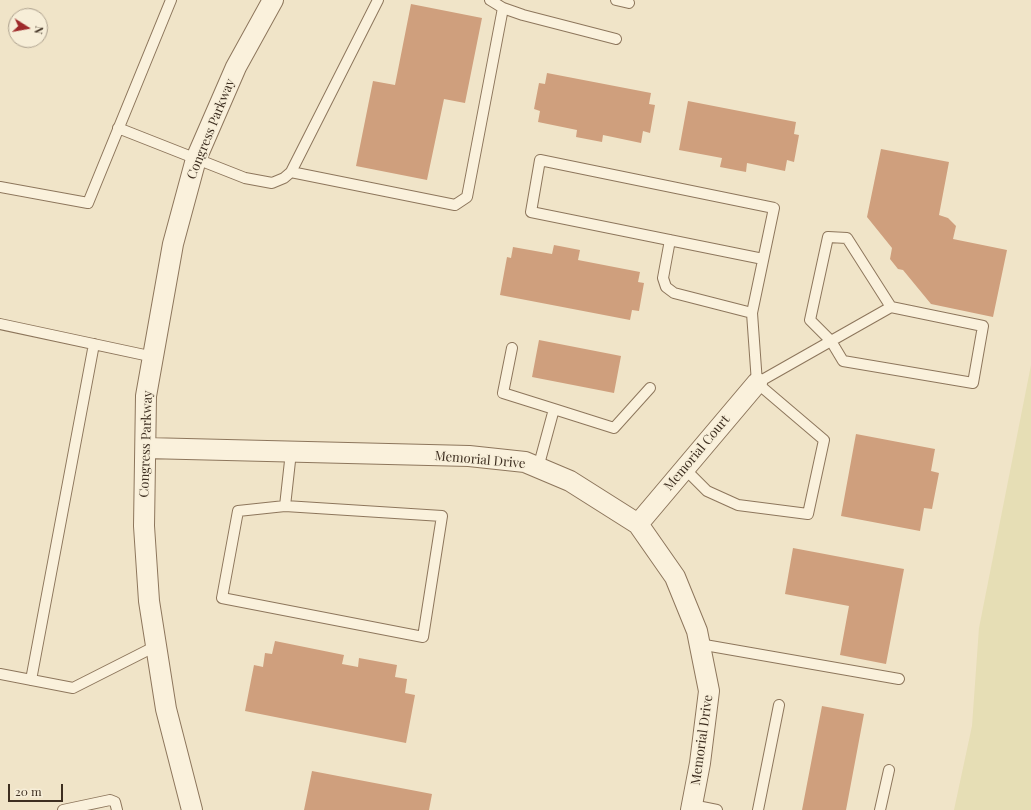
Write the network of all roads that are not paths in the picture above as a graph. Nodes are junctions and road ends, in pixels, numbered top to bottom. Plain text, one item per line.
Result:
1 (171, 0) edge
2 (273, 0) edge
3 (378, 0) edge
4 (490, 0) edge
5 (616, 0) edge
6 (629, 3) dead end
7 (503, 8) junction
8 (616, 39) dead end
9 (118, 128) junction
10 (196, 159) junction
11 (291, 172) junction
12 (0, 187) edge
13 (670, 240) junction
14 (763, 259) junction
15 (891, 307) junction
16 (752, 313) junction
17 (5, 325) edge
18 (831, 340) junction
19 (94, 344) junction
20 (512, 348) dead end
21 (154, 357) junction
22 (757, 383) junction
23 (650, 388) dead end
24 (554, 410) junction
25 (146, 448) junction
26 (291, 452) junction
27 (538, 468) junction
28 (685, 469) junction
29 (285, 506) junction
30 (638, 524) junction
31 (699, 644) junction
32 (156, 646) junction
33 (0, 674) edge
34 (899, 679) dead end
35 (31, 680) junction
36 (779, 705) dead end
37 (889, 770) dead end
38 (691, 808) edge
39 (63, 810) edge
40 (117, 810) edge
41 (192, 810) edge
42 (717, 810) edge
43 (758, 810) edge
44 (880, 810) edge

1 - 9 lane
2 - 10 street, Congress Parkway
3 - 11 lane
4 - 7 lane
5 - 6 lane
7 - 8 lane
7 - 11 lane
9 - 10 lane
9 - 12 lane
10 - 11 lane
10 - 21 street, Congress Parkway
13 - 14 lane
13 - 14 lane
13 - 16 lane
14 - 16 lane
15 - 18 lane
15 - 18 lane
15 - 18 lane
16 - 22 lane
17 - 19 lane
18 - 22 lane
19 - 21 lane
19 - 35 lane
20 - 24 lane
21 - 25 street, Congress Parkway
22 - 28 street, Memorial Court
22 - 28 lane
23 - 24 lane
24 - 27 lane
25 - 26 street, Memorial Drive
25 - 32 street, Congress Parkway
26 - 27 street, Memorial Drive
26 - 29 lane
27 - 30 street, Memorial Drive
28 - 30 street, Memorial Court
29 - 29 lane
30 - 31 street, Memorial Drive
31 - 34 lane
31 - 38 street, Memorial Drive
32 - 35 lane
32 - 41 street, Congress Parkway
33 - 35 lane
36 - 43 lane
37 - 44 lane
38 - 42 lane
39 - 40 lane

